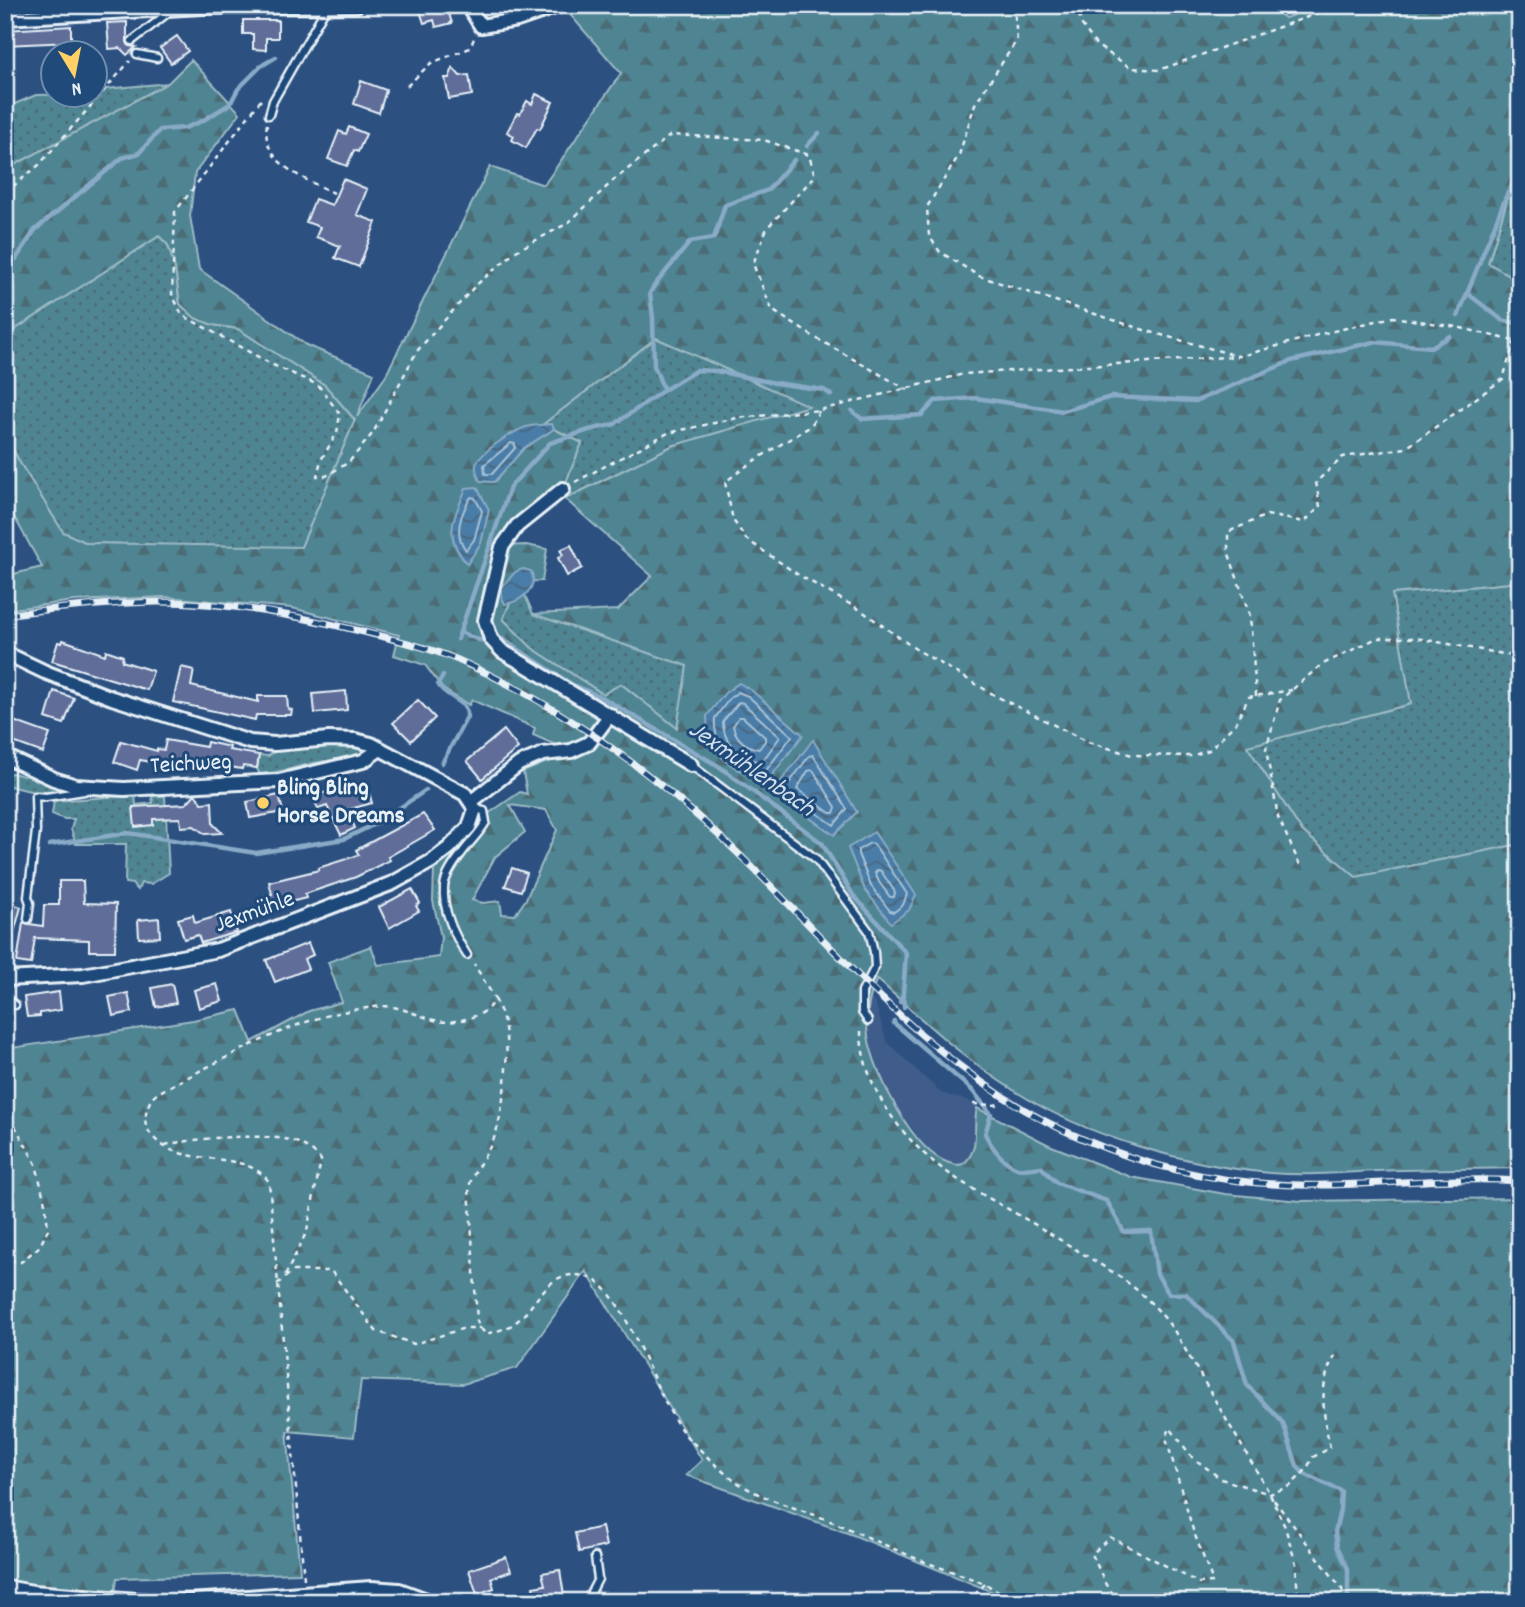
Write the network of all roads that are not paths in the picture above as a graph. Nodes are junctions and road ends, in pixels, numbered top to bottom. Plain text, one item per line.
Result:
1 (357, 5) edge
2 (468, 5) edge
3 (561, 5) edge
4 (327, 6) edge
5 (171, 9) junction
6 (5, 18) edge
7 (132, 41) dead end
8 (137, 54) road end
9 (157, 58) dead end
10 (269, 115) road end
11 (563, 489) road end
12 (5, 653) edge
13 (610, 715) junction
14 (380, 749) junction
15 (5, 756) edge
16 (691, 765) joint
17 (117, 789) junction
18 (473, 805) junction
19 (29, 919) dead end
20 (467, 955) road end
21 (5, 979) edge
22 (5, 997) edge
23 (15, 1005) dead end
24 (868, 1021) dead end
25 (595, 1557) dead end
26 (5, 1587) edge
27 (162, 1602) edge
28 (179, 1602) edge
29 (432, 1602) edge
30 (586, 1602) edge

1 - 4 street
2 - 3 street
4 - 5 street
4 - 10 lane
5 - 6 street
5 - 7 lane
8 - 9 lane
11 - 13 street
12 - 14 street
13 - 16 street
13 - 18 street, Jexmühle
14 - 17 street, Teichweg
14 - 18 street
15 - 17 street, Teichweg
16 - 24 lane
17 - 19 lane
18 - 20 lane
18 - 21 street, Jexmühle
22 - 23 lane
25 - 30 lane
26 - 27 street
28 - 29 street

